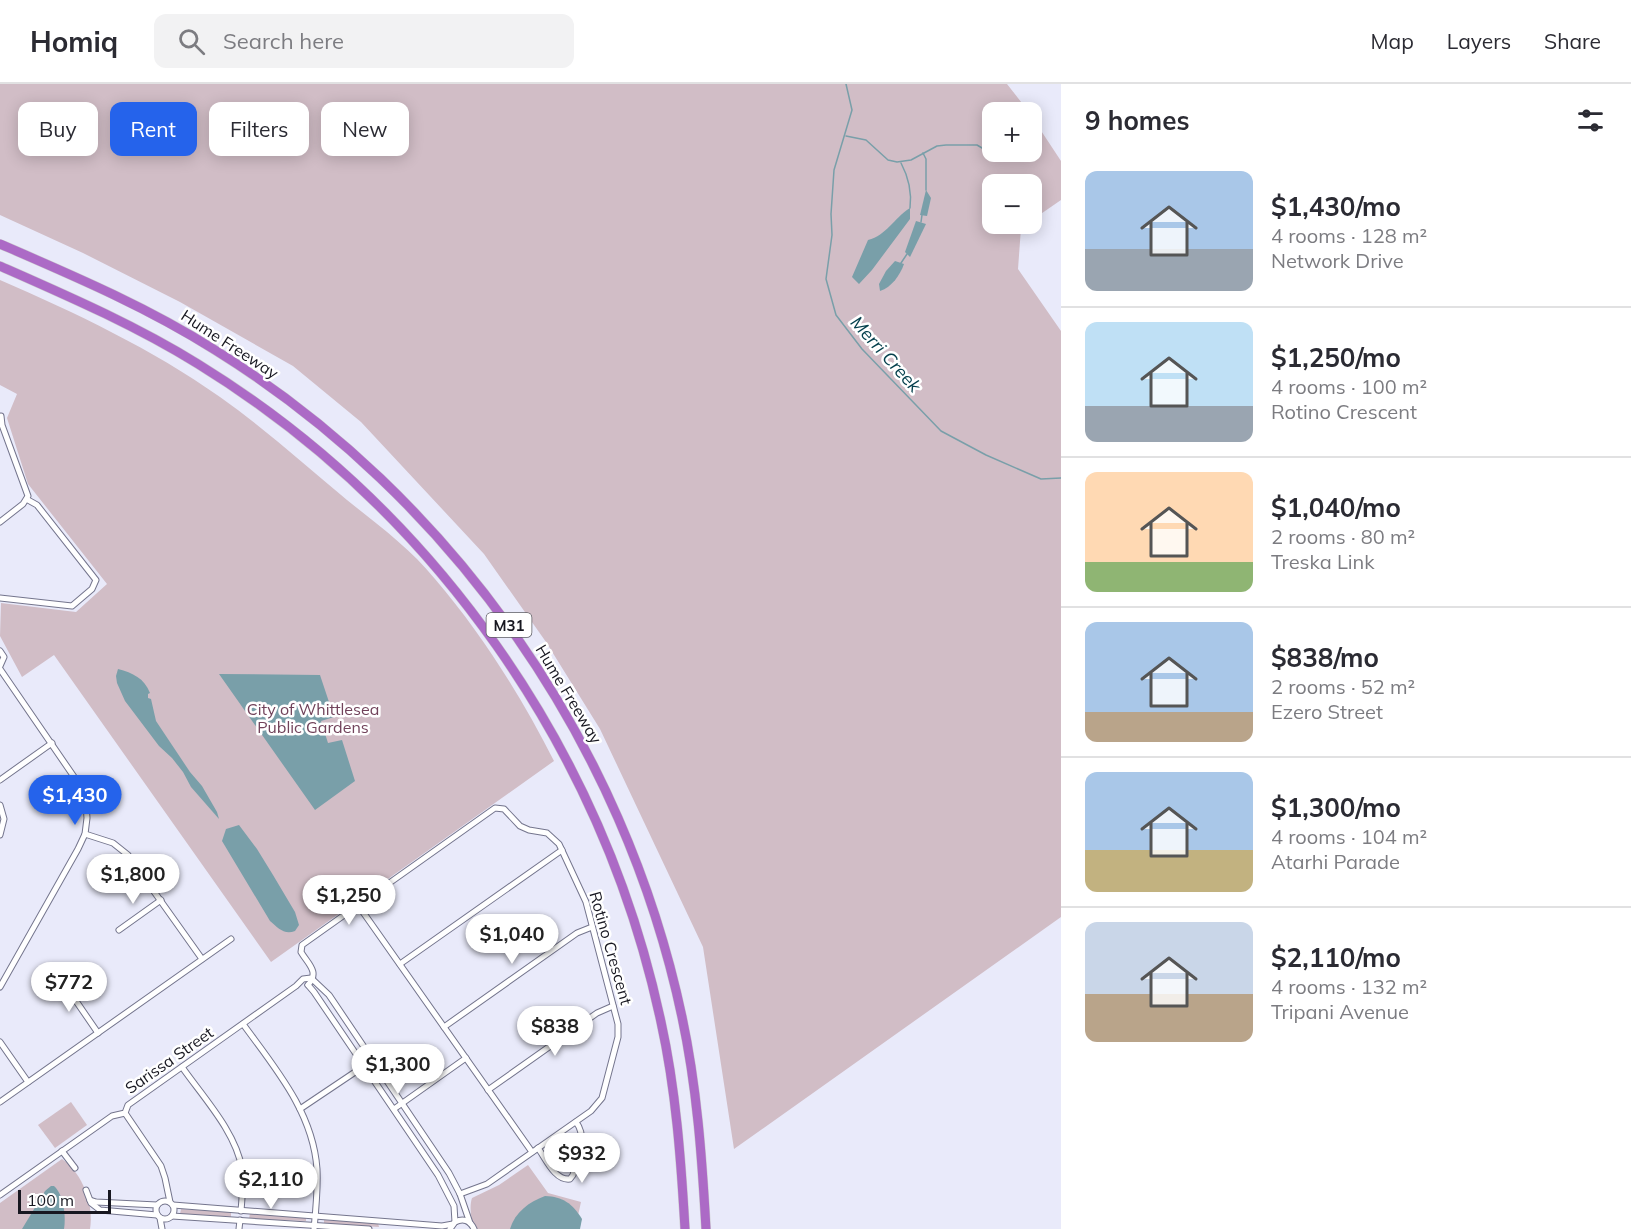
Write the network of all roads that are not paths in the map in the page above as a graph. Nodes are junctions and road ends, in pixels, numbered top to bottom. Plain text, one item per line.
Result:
1 (0, 244) edge
2 (0, 266) edge
3 (1, 416) edge
4 (1, 425) edge
5 (28, 500) junction
6 (0, 522) edge
7 (0, 598) edge
8 (0, 651) edge
9 (0, 667) edge
10 (52, 743) junction
11 (0, 780) edge
12 (0, 805) edge
13 (85, 834) junction
14 (0, 835) edge
15 (562, 850) junction
16 (161, 900) junction
17 (358, 905) junction
18 (592, 927) junction
19 (119, 930) dead end
20 (231, 939) dead end
21 (202, 959) junction
22 (400, 964) junction
23 (3, 974) edge
24 (311, 978) junction
25 (79, 985) dead end
26 (308, 985) junction
27 (296, 986) junction
28 (0, 987) edge
29 (279, 989) dead end
30 (283, 996) junction
31 (613, 1006) junction
32 (243, 1024) junction
33 (444, 1027) junction
34 (98, 1033) junction
35 (0, 1042) edge
36 (466, 1058) junction
37 (372, 1060) junction
38 (364, 1066) junction
39 (182, 1067) junction
40 (28, 1082) junction
41 (488, 1090) junction
42 (0, 1102) edge
43 (402, 1103) junction
44 (300, 1108) junction
45 (394, 1109) junction
46 (125, 1113) junction
47 (576, 1122) junction
48 (535, 1150) junction
49 (62, 1151) junction
50 (75, 1168) dead end
51 (166, 1185) junction
52 (86, 1190) dead end
53 (460, 1194) junction
54 (0, 1195) edge
55 (90, 1200) junction
56 (160, 1203) junction
57 (171, 1203) junction
58 (241, 1211) junction
59 (158, 1217) junction
60 (171, 1217) junction
61 (315, 1217) junction
62 (240, 1220) junction
63 (470, 1223) junction
64 (453, 1225) edge
65 (315, 1227) edge
66 (164, 1229) edge
67 (239, 1229) edge
68 (369, 1229) edge
69 (474, 1229) edge
70 (685, 1229) edge
71 (706, 1229) edge

1 - 71 highway, Hume Freeway / M31
2 - 70 highway, Hume Freeway / M31
3 - 4 street
4 - 5 street
5 - 6 street
5 - 7 street
8 - 9 street
9 - 10 street
10 - 11 street
10 - 13 street
12 - 14 street
13 - 16 street
13 - 23 street
15 - 17 street, Rotino Crescent
15 - 18 street, Rotino Crescent
15 - 22 street
16 - 19 street
16 - 21 street
17 - 22 street
17 - 24 street, Rotino Crescent
18 - 31 street, Rotino Crescent
18 - 33 street
20 - 21 street
21 - 34 street
22 - 33 street
23 - 28 street
24 - 26 street
24 - 27 street, Sarissa Street
24 - 37 street
25 - 34 street
26 - 27 street
26 - 38 street
27 - 30 street, Sarissa Street
29 - 30 street
30 - 32 street, Sarissa Street
31 - 41 street
31 - 47 street, Rotino Crescent
32 - 39 street, Sarissa Street
32 - 44 street
33 - 36 street
34 - 40 street
35 - 40 street
36 - 41 street
36 - 43 street
37 - 38 street
37 - 43 street
38 - 44 street
38 - 45 street
39 - 46 street, Sarissa Street
39 - 58 street
40 - 42 street
41 - 48 street
43 - 45 street
43 - 53 street
44 - 61 street
45 - 64 street
46 - 49 street, Sarissa Street
46 - 51 street
47 - 48 street, Rotino Crescent
47 - 48 street
48 - 53 street, Rotino Crescent
49 - 50 street
49 - 54 street, Sarissa Street
51 - 56 street
51 - 57 street
52 - 55 street
53 - 63 street
55 - 56 street
55 - 59 street
56 - 57 street
56 - 59 street
57 - 58 street
57 - 60 street
58 - 61 street
59 - 60 street
59 - 66 street
60 - 62 street
60 - 66 street
61 - 64 street
61 - 65 street
62 - 65 street
62 - 67 street
63 - 64 street
63 - 69 street
65 - 68 street

